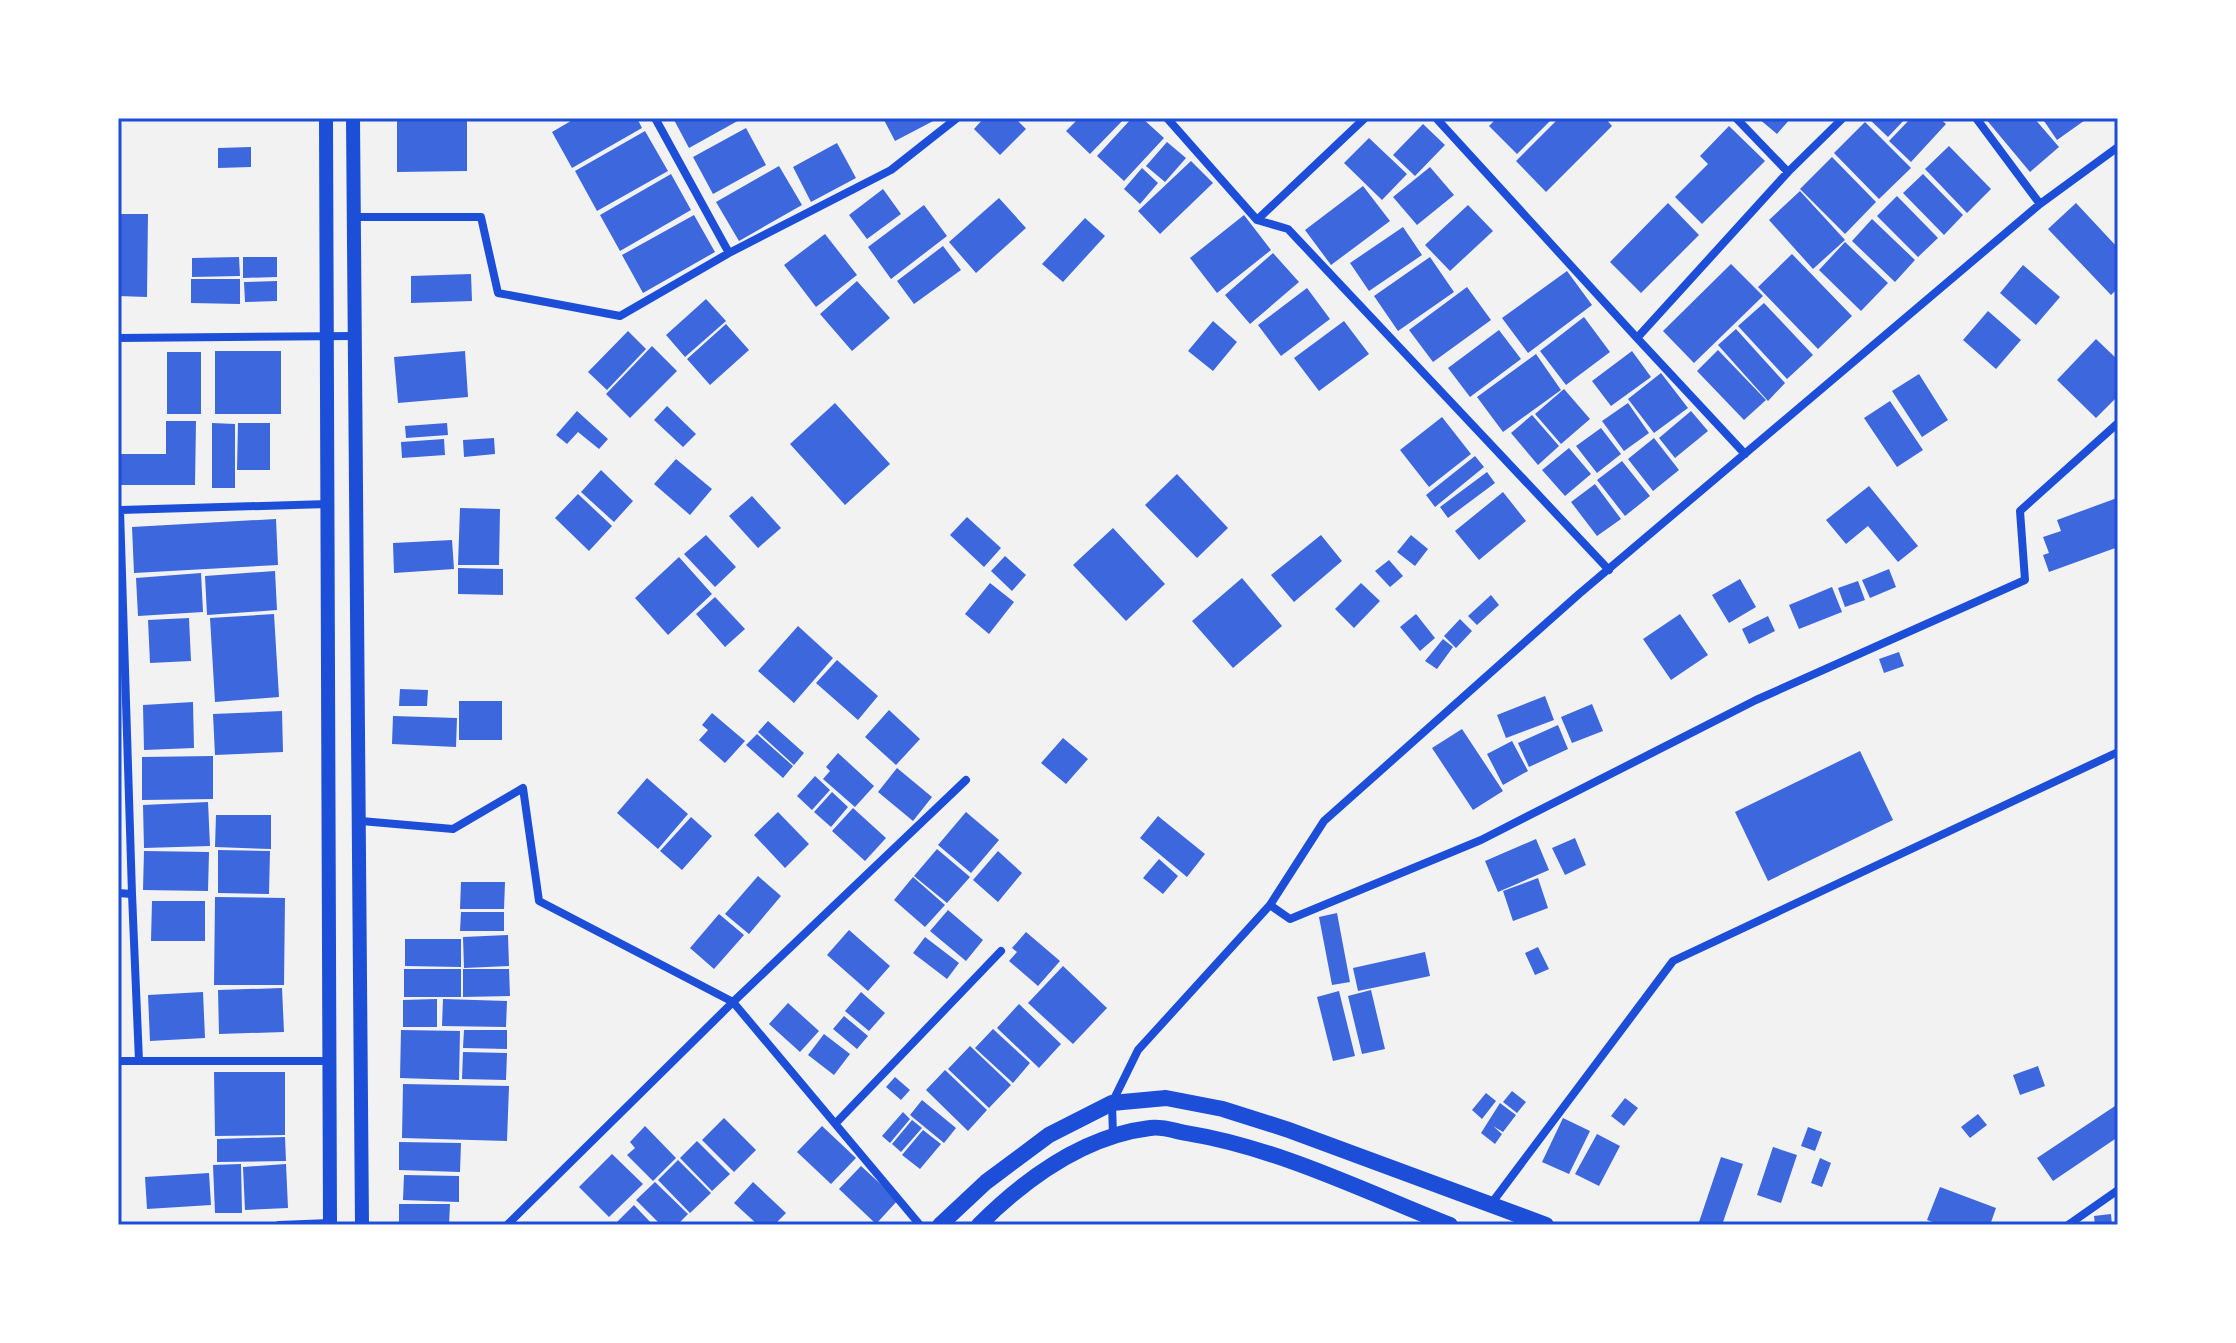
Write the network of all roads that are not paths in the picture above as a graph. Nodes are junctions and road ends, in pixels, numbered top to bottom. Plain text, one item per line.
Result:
1 (326, 118) edge
2 (353, 118) edge
3 (655, 118) edge
4 (957, 118) edge
5 (1167, 118) edge
6 (1365, 118) edge
7 (1436, 118) edge
8 (1736, 118) edge
9 (1843, 118) edge
10 (1976, 118) edge
11 (2118, 147) edge
12 (1788, 172) junction
13 (2040, 204) junction
14 (354, 217) junction
15 (1257, 220) junction
16 (729, 253) junction
17 (326, 336) junction
18 (356, 336) junction
19 (118, 338) edge
20 (1637, 338) junction
21 (2118, 423) edge
22 (1745, 454) junction
23 (328, 504) junction
24 (119, 510) edge
25 (1609, 570) junction
26 (2115, 753) edge
27 (2118, 764) edge
28 (966, 780) dead end
29 (361, 821) junction
30 (118, 893) edge
31 (132, 894) junction
32 (1270, 905) junction
33 (1001, 951) dead end
34 (733, 1002) junction
35 (118, 1061) edge
36 (139, 1061) junction
37 (329, 1061) junction
38 (1112, 1103) junction
39 (836, 1123) junction
40 (1113, 1136) junction
41 (2118, 1190) edge
42 (1491, 1204) junction
43 (330, 1224) edge
44 (279, 1225) edge
45 (362, 1225) edge
46 (507, 1225) edge
47 (920, 1225) edge
48 (940, 1225) edge
49 (979, 1225) edge
50 (1450, 1225) edge
51 (1546, 1225) edge
52 (2068, 1225) edge

1 - 17 street
2 - 14 street
3 - 16 street
4 - 16 street
5 - 15 street
6 - 15 street
7 - 20 street
8 - 12 street
9 - 12 street
10 - 13 street
11 - 13 street
12 - 20 street
13 - 22 street
14 - 16 street
14 - 18 street
15 - 25 street
17 - 18 street
17 - 19 street
17 - 23 street
18 - 29 street
20 - 22 street
21 - 32 street
22 - 25 street
23 - 24 street
23 - 37 street
24 - 31 street
25 - 32 street
26 - 27 street
26 - 42 street
28 - 34 street
29 - 34 street
29 - 45 street
30 - 31 street
31 - 36 street
32 - 38 street
33 - 39 street
34 - 39 street
34 - 46 street
35 - 36 street
36 - 37 street
37 - 43 street
38 - 40 street
38 - 42 main road
38 - 48 main road
39 - 47 street
40 - 49 main road
40 - 50 main road
41 - 52 street
42 - 51 main road
43 - 44 street

